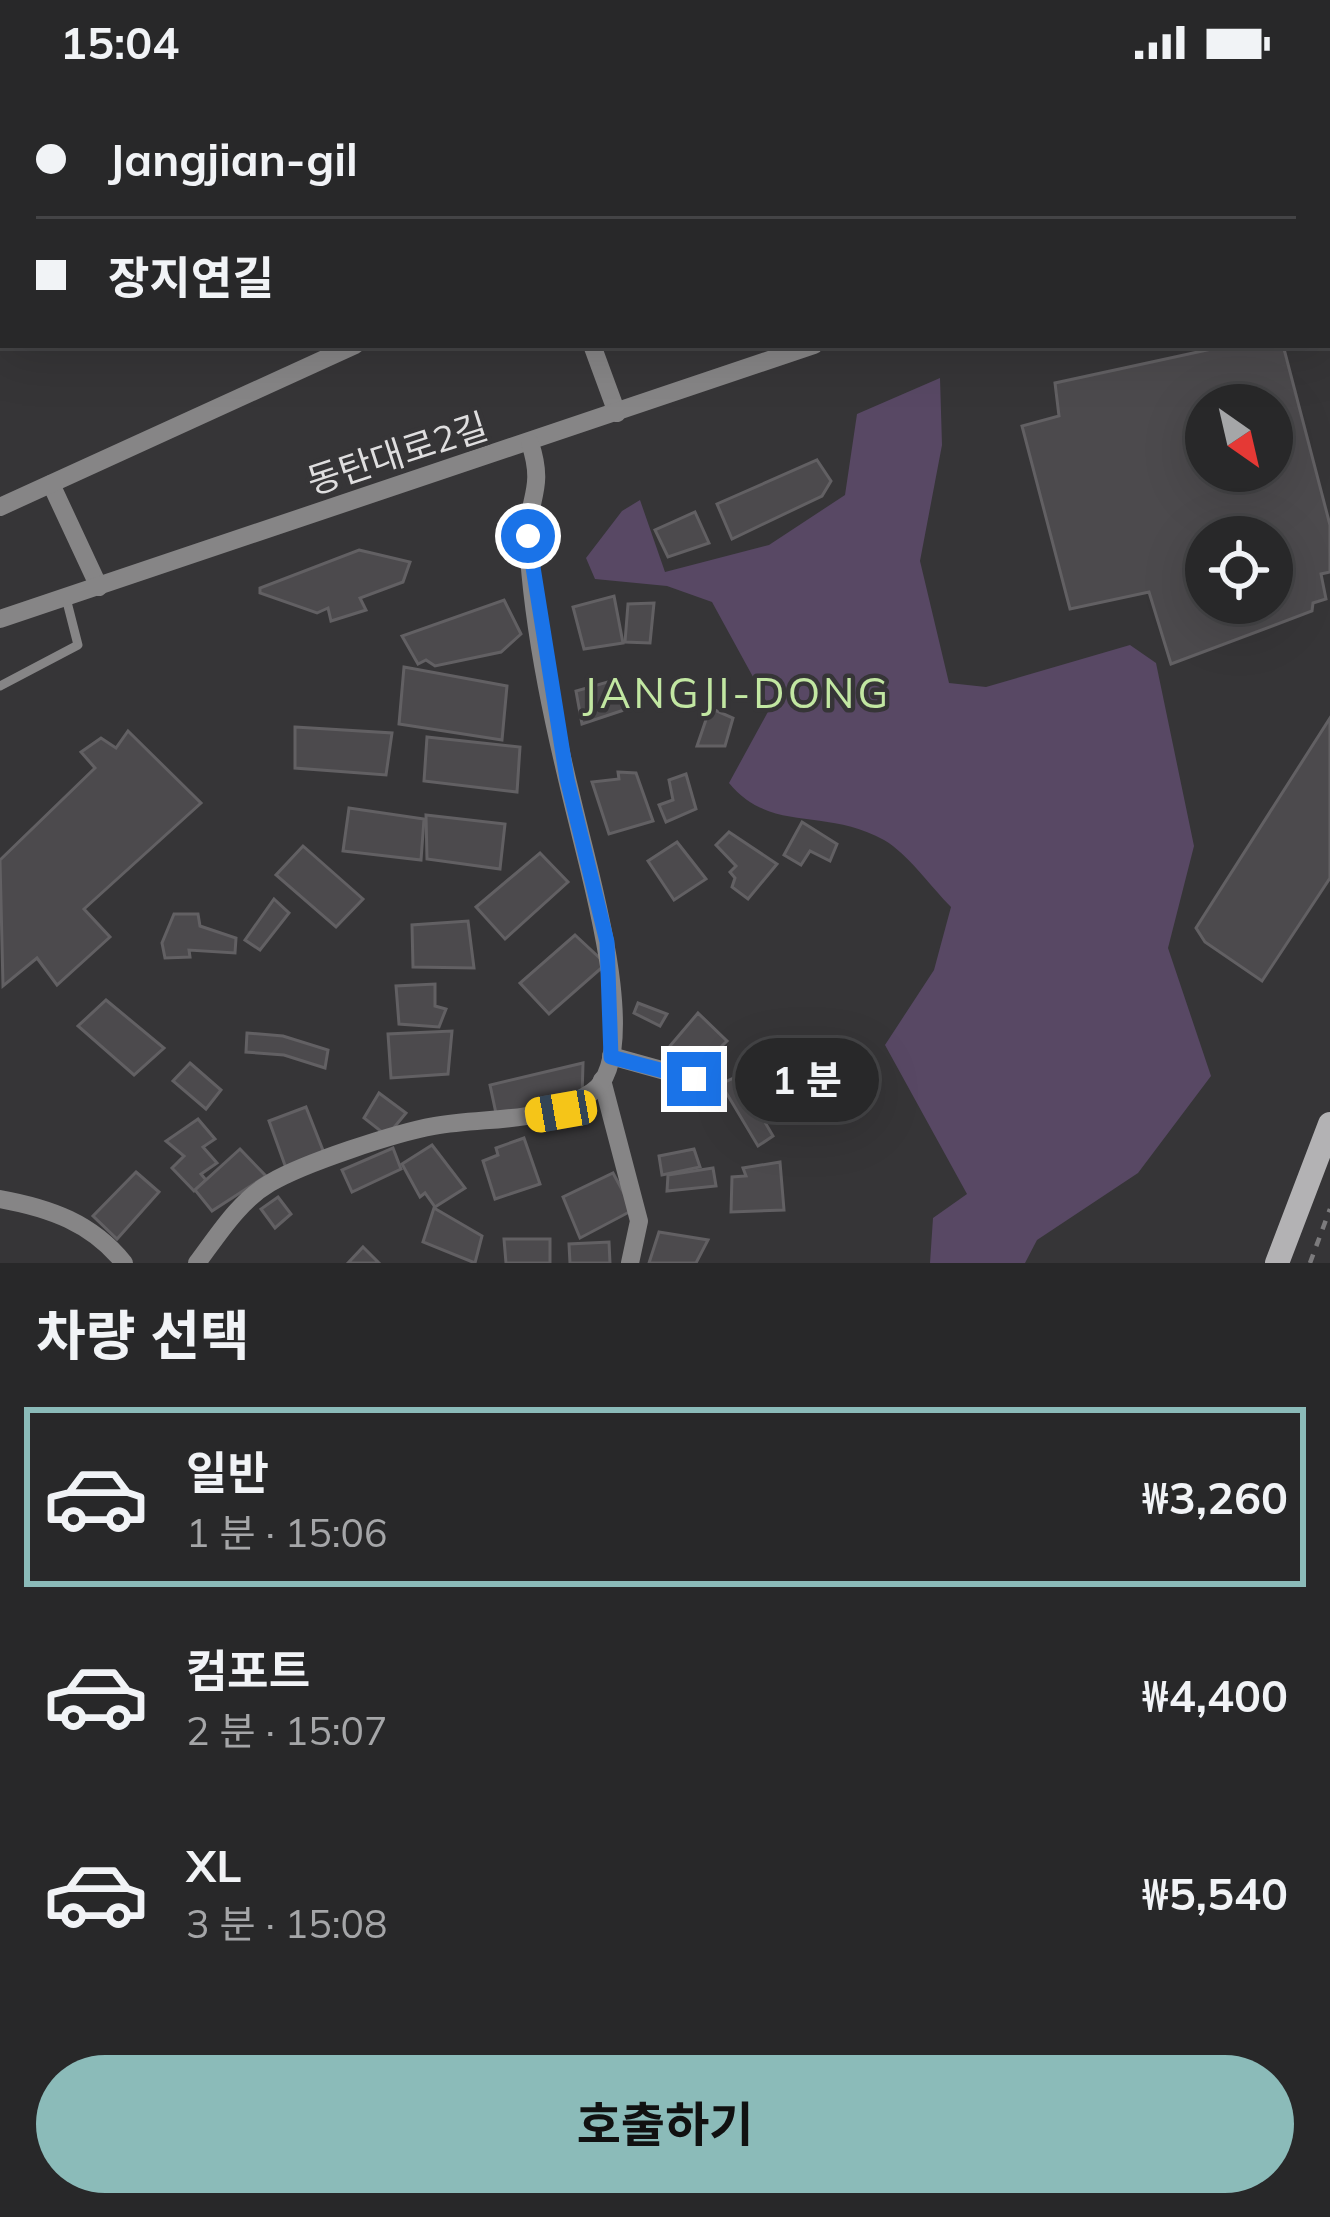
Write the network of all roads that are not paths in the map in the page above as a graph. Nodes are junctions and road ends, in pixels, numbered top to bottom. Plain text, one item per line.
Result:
1 (349, 348) edge
2 (593, 348) edge
3 (805, 348) edge
4 (616, 413) junction
5 (530, 443) junction
6 (51, 484) junction
7 (0, 507) edge
8 (99, 587) junction
9 (66, 598) junction
10 (2, 614) edge
11 (0, 686) edge
12 (611, 1057) junction
13 (694, 1079) dead end
14 (602, 1080) junction
15 (1328, 1132) edge
16 (0, 1199) edge
17 (124, 1263) edge
18 (196, 1263) edge
19 (630, 1263) edge
20 (1277, 1263) edge

1 - 6 street
2 - 4 street
3 - 4 street, 동탄대로2길
4 - 5 street, 동탄대로2길
5 - 8 street, 동탄대로2길
5 - 12 street
6 - 7 street
6 - 8 street
8 - 9 street, 동탄대로2길
9 - 10 street, 동탄대로2길
9 - 11 lane
12 - 13 street
12 - 14 street
14 - 18 street
14 - 19 street
15 - 20 street
16 - 17 street

